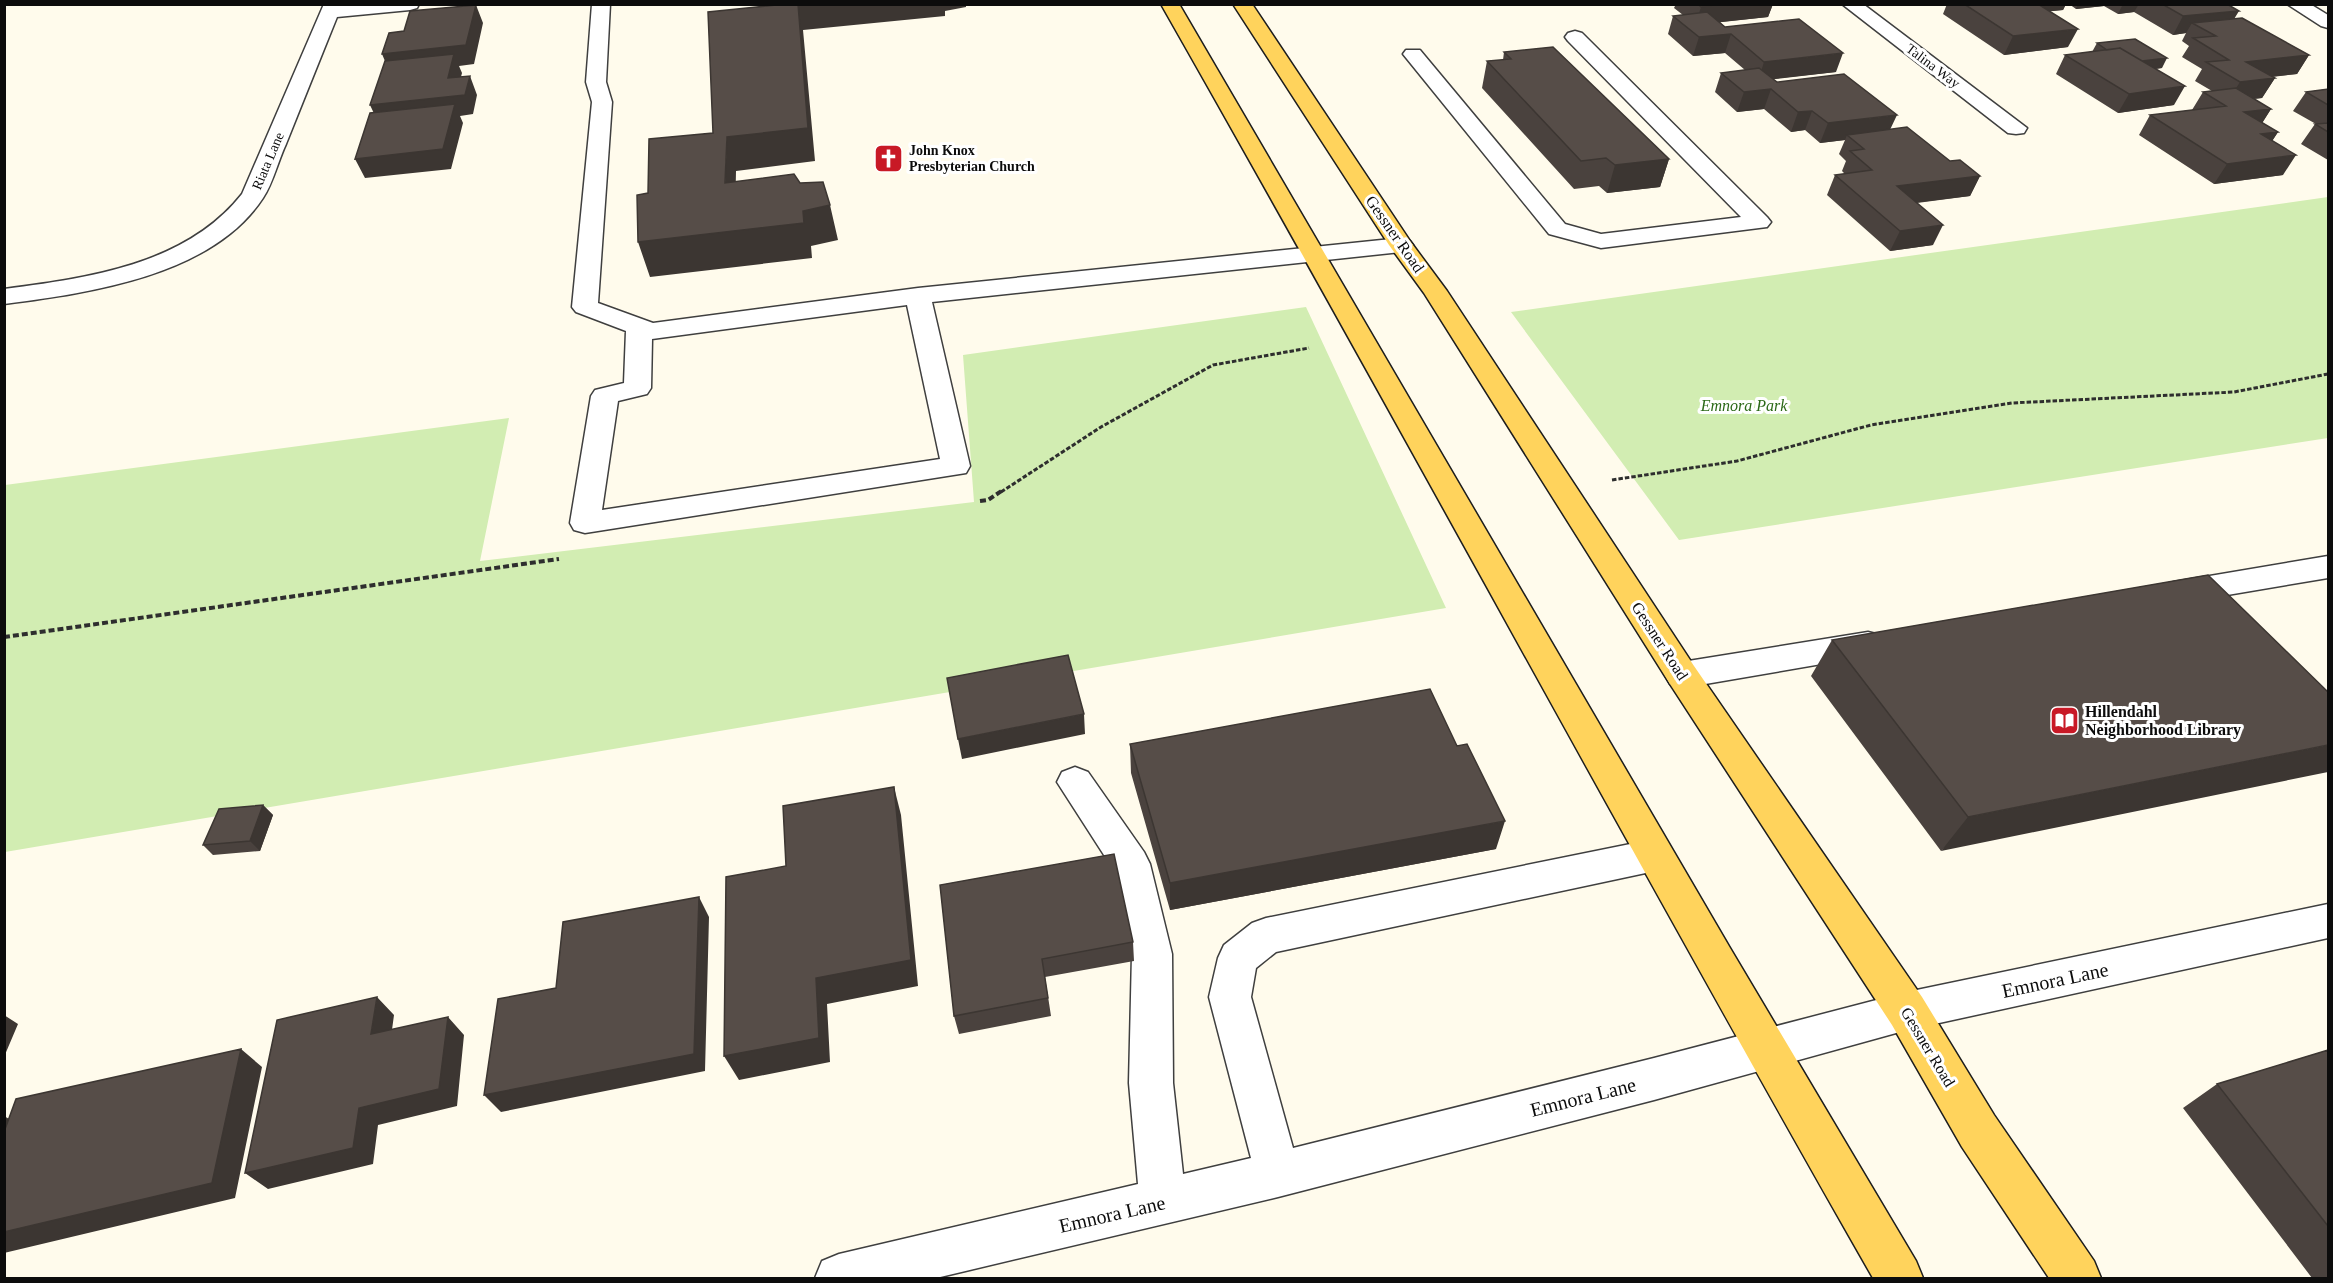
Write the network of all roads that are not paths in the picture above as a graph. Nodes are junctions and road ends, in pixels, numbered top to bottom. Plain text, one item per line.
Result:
1 (410, 4) edge
2 (601, 4) edge
3 (1170, 4) edge
4 (1242, 4) edge
5 (1851, 4) edge
6 (2296, 4) edge
7 (332, 8) edge
8 (2328, 22) edge
9 (1575, 37) dead end
10 (1413, 54) dead end
11 (2016, 129) dead end
12 (1401, 244) junction
13 (1317, 254) junction
14 (918, 296) junction
15 (4, 297) edge
16 (639, 328) junction
17 (2328, 567) edge
18 (2199, 589) junction
19 (2141, 599) edge
20 (2225, 613) edge
21 (1898, 639) edge
22 (1682, 675) junction
23 (1075, 782) dead end
24 (1655, 855) junction
25 (2328, 921) edge
26 (1907, 1011) junction
27 (1764, 1048) junction
28 (1278, 1174) junction
29 (1163, 1202) junction
30 (839, 1278) edge
31 (1899, 1278) edge
32 (2076, 1278) edge

1 - 7 street
2 - 16 street
3 - 13 main road
4 - 12 main road, Gessner Road
5 - 11 street, Talina Way
6 - 8 street
7 - 15 street, Riata Lane
9 - 10 street
12 - 13 street
12 - 22 main road, Gessner Road
13 - 14 street
13 - 24 main road
14 - 16 street
14 - 16 street
17 - 18 street
18 - 19 street
18 - 20 street
21 - 22 street
22 - 26 main road, Gessner Road
23 - 29 street
24 - 27 main road
24 - 28 street
25 - 26 street, Emnora Lane
26 - 27 street, Emnora Lane
26 - 32 main road, Gessner Road
27 - 28 street, Emnora Lane
27 - 31 main road
28 - 29 street, Emnora Lane
29 - 30 street, Emnora Lane

